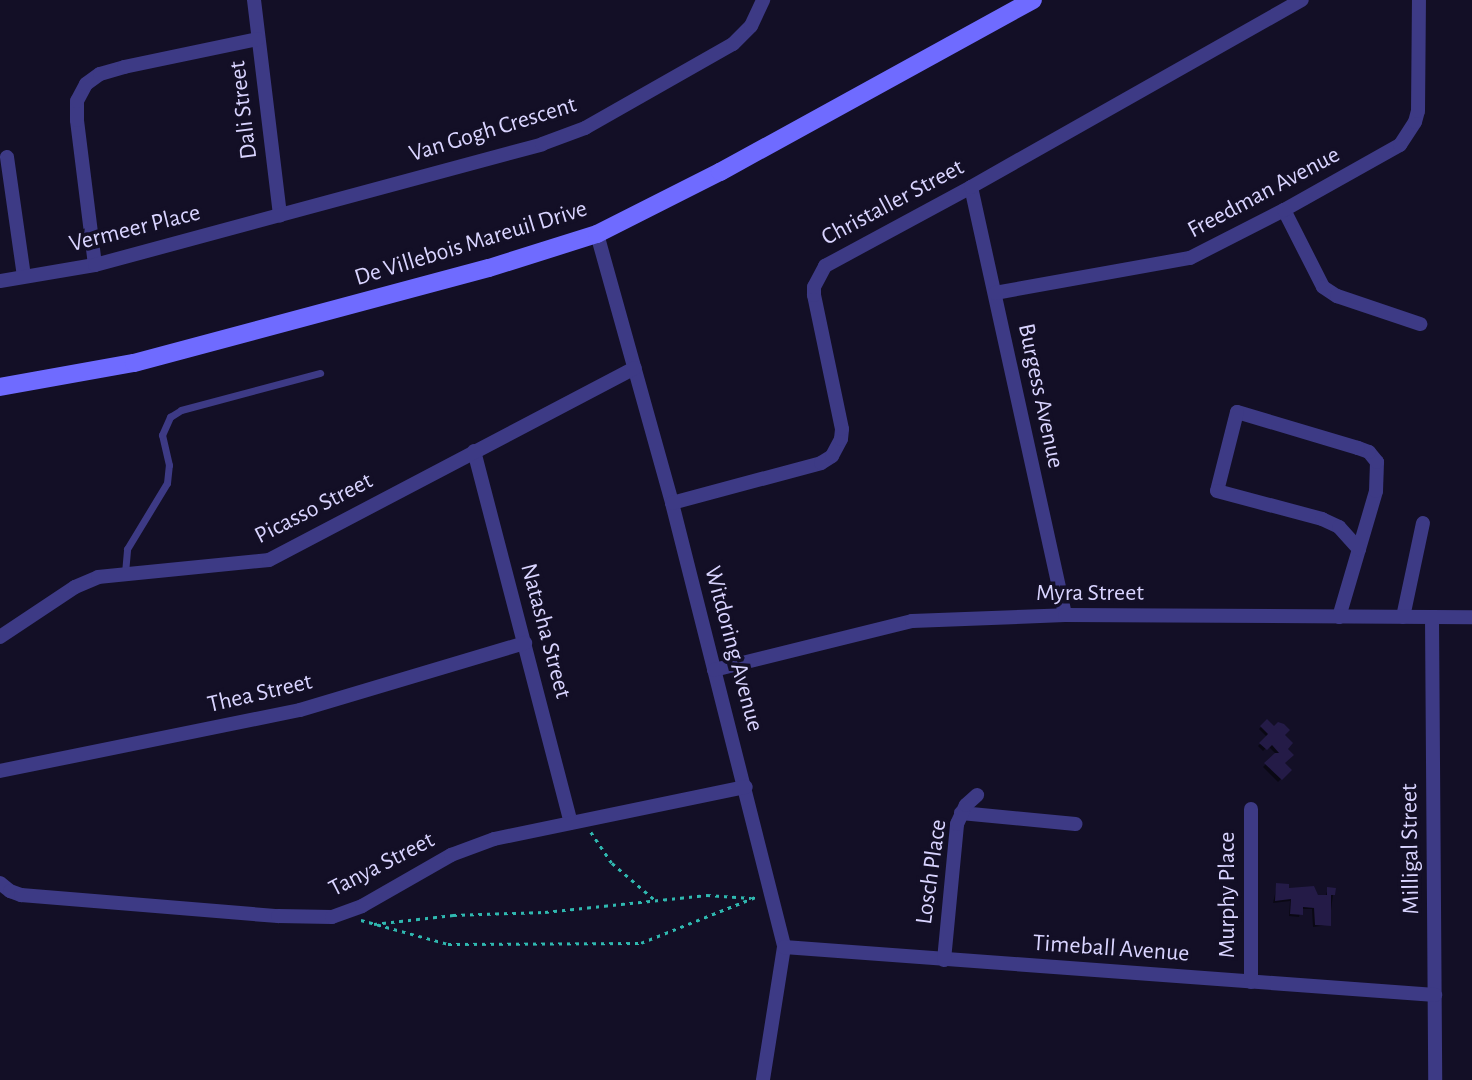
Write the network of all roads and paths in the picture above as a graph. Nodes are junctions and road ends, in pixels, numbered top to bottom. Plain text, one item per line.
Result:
1 (254, 0) edge
2 (763, 0) edge
3 (1302, 0) edge
4 (1419, 0) edge
5 (1025, 2) edge
6 (258, 39) junction
7 (7, 158) dead end
8 (971, 187) junction
9 (1284, 210) junction
10 (280, 215) junction
11 (597, 234) junction
12 (95, 265) junction
13 (24, 276) junction
14 (0, 281) edge
15 (995, 293) junction
16 (1420, 324) dead end
17 (635, 368) junction
18 (320, 373) dead end
19 (0, 387) edge
20 (474, 451) junction
21 (672, 503) junction
22 (1423, 523) dead end
23 (1359, 549) junction
24 (125, 573) junction
25 (1341, 612) junction
26 (1065, 615) junction
27 (1403, 617) junction
28 (1472, 617) edge
29 (1432, 618) junction
30 (0, 636) edge
31 (526, 643) junction
32 (714, 670) junction
33 (0, 771) edge
34 (746, 787) junction
35 (977, 795) dead end
36 (1251, 809) dead end
37 (961, 813) junction
38 (587, 821) junction
39 (571, 824) junction
40 (1075, 824) dead end
41 (0, 883) edge
42 (770, 889) junction
43 (754, 898) junction
44 (655, 900) junction
45 (343, 915) junction
46 (373, 924) junction
47 (784, 947) junction
48 (944, 960) junction
49 (1251, 982) junction
50 (1435, 995) junction
51 (763, 1080) edge
52 (1435, 1080) edge

1 - 6 street, Dali Street
2 - 10 street, Van Gogh Crescent
3 - 8 street, Christaller Street
4 - 9 street, Freedman Avenue
5 - 11 main road, De Villebois Mareuil Drive
6 - 10 street, Dali Street
6 - 12 street
7 - 13 street
8 - 15 street, Burgess Avenue
8 - 21 street, Christaller Street
9 - 15 street, Freedman Avenue
9 - 16 street
10 - 12 street, Vermeer Place
11 - 17 street, Witdoring Avenue
11 - 19 main road, De Villebois Mareuil Drive
12 - 13 street, Vermeer Place
13 - 14 street, Vermeer Place
15 - 26 street, Burgess Avenue
17 - 20 street, Picasso Street
17 - 21 street, Witdoring Avenue
18 - 24 lane
20 - 24 street, Picasso Street
20 - 31 street, Natasha Street
21 - 32 street, Witdoring Avenue
22 - 27 street
23 - 23 street
23 - 25 street
24 - 30 street, Picasso Street
25 - 26 street, Myra Street
25 - 27 street, Myra Street
26 - 32 street, Myra Street
27 - 29 street, Myra Street
28 - 29 street, Myra Street
29 - 50 street, Milligal Street
31 - 33 street, Thea Street
31 - 39 street, Natasha Street
32 - 34 street, Witdoring Avenue
34 - 38 street, Tanya Street
34 - 42 street, Witdoring Avenue
35 - 37 street, Losch Place
36 - 49 street, Murphy Place
37 - 40 street
37 - 48 street, Losch Place
38 - 39 street, Tanya Street
38 - 44 path
39 - 45 street, Tanya Street
41 - 45 street, Tanya Street
42 - 43 path
42 - 47 street, Witdoring Avenue
43 - 44 path
43 - 46 path
44 - 46 path
45 - 46 path
47 - 48 street, Timeball Avenue
47 - 51 street, Witdoring Avenue
48 - 49 street, Timeball Avenue
49 - 50 street, Timeball Avenue
50 - 52 street, Milligal Street

